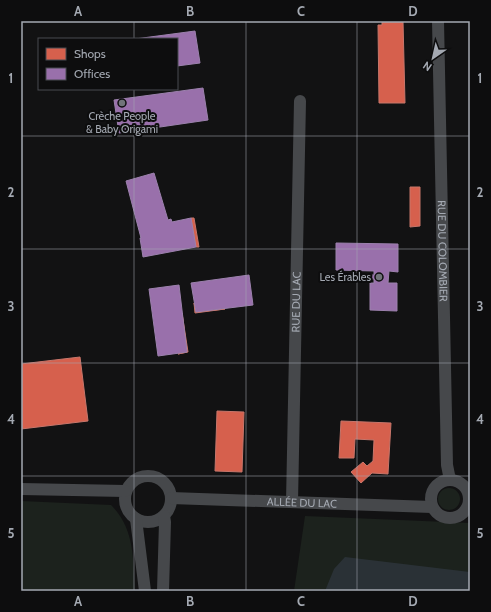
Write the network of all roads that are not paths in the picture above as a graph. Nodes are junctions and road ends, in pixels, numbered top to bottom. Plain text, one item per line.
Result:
1 (438, 21) edge
2 (300, 101) dead end
3 (450, 480) junction
4 (21, 489) edge
5 (125, 492) junction
6 (171, 498) junction
7 (292, 502) junction
8 (432, 507) junction
9 (469, 507) edge
10 (164, 516) junction
11 (136, 519) junction
12 (164, 589) edge
13 (144, 591) edge

1 - 3 street, RUE DU COLOMBIER
2 - 7 street, RUE DU LAC
3 - 8 street
3 - 9 street
4 - 5 street
5 - 6 street
5 - 11 street
6 - 7 street, ALLÉE DU LAC
6 - 10 street
7 - 8 street, ALLÉE DU LAC
8 - 9 street
10 - 11 street
10 - 12 street
11 - 13 street

